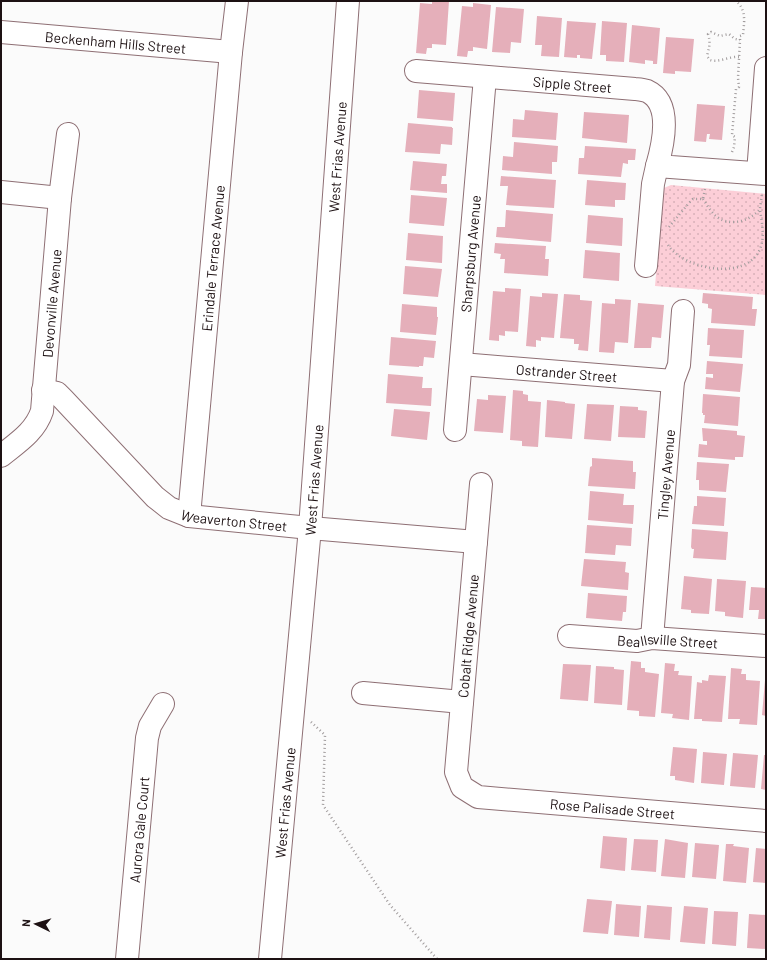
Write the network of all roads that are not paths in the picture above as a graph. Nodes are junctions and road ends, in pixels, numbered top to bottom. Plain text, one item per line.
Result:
1 (237, 1) edge
2 (348, 1) edge
3 (1, 32) edge
4 (231, 52) junction
5 (766, 68) edge
6 (416, 71) dead end
7 (485, 77) junction
8 (68, 134) dead end
9 (657, 166) junction
10 (762, 179) edge
11 (1, 192) edge
12 (60, 198) junction
13 (646, 266) dead end
14 (683, 311) dead end
15 (461, 364) junction
16 (673, 381) junction
17 (43, 390) junction
18 (455, 430) dead end
19 (1, 456) edge
20 (481, 484) dead end
21 (189, 516) junction
22 (310, 528) junction
23 (476, 542) junction
24 (570, 636) dead end
25 (652, 638) junction
26 (766, 646) edge
27 (363, 693) dead end
28 (462, 702) junction
29 (163, 704) dead end
30 (462, 787) joint
31 (766, 821) edge
32 (127, 959) edge
33 (270, 959) edge

1 - 4 street, Erindale Terrace Avenue
2 - 22 street, West Frias Avenue
3 - 4 street, Beckenham Hills Street
4 - 21 street, Erindale Terrace Avenue
5 - 10 street
6 - 7 street, Sipple Street
7 - 9 street, Sipple Street
7 - 15 street, Sharpsburg Avenue
8 - 12 street, Devonville Avenue
9 - 10 street
9 - 13 street, Sipple Street
11 - 12 street
12 - 17 street, Devonville Avenue
14 - 16 street, Tingley Avenue
15 - 16 street, Ostrander Street
15 - 18 street, Sharpsburg Avenue
16 - 25 street, Tingley Avenue
17 - 19 street, Devonville Avenue
17 - 21 street, Weaverton Street
20 - 23 street, Cobalt Ridge Avenue
21 - 22 street, Weaverton Street
22 - 23 street, Weaverton Street
22 - 33 street, West Frias Avenue
23 - 28 street, Cobalt Ridge Avenue
24 - 25 street, Beallsville Street
25 - 26 street, Beallsville Street
27 - 28 street
28 - 30 street, Cobalt Ridge Avenue
29 - 32 street, Aurora Gale Court
30 - 31 street, Rose Palisade Street

